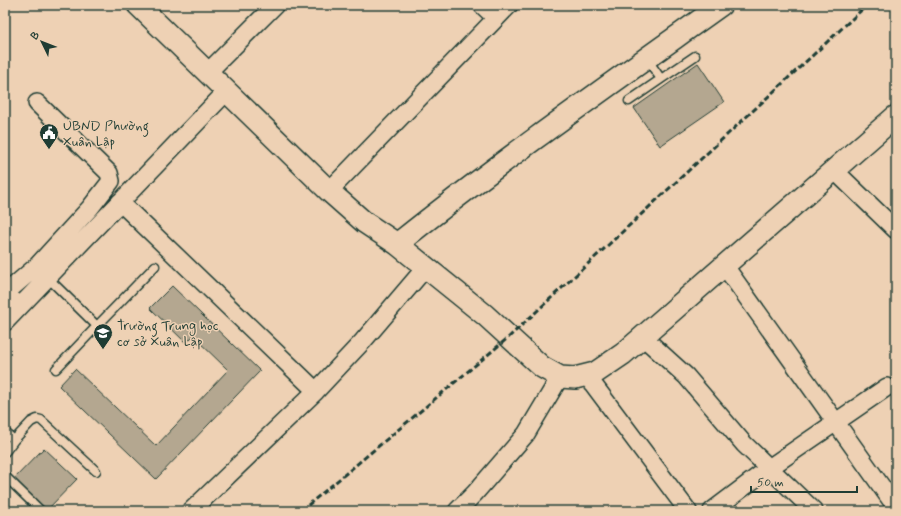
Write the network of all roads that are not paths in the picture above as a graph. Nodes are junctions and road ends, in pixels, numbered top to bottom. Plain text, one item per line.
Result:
1 (138, 5) edge
2 (275, 5) edge
3 (482, 5) edge
4 (509, 5) edge
5 (721, 5) edge
6 (496, 18) junction
7 (695, 56) dead end
8 (646, 59) junction
9 (208, 72) junction
10 (661, 78) junction
11 (227, 91) junction
12 (629, 101) dead end
13 (37, 103) dead end
14 (896, 116) edge
15 (834, 170) junction
16 (329, 191) junction
17 (120, 202) junction
18 (896, 230) edge
19 (397, 244) junction
20 (724, 265) junction
21 (155, 266) dead end
22 (426, 268) junction
23 (47, 278) junction
24 (21, 305) junction
25 (5, 322) edge
26 (97, 326) junction
27 (643, 338) junction
28 (56, 369) dead end
29 (587, 376) junction
30 (560, 377) junction
31 (887, 387) dead end
32 (316, 391) junction
33 (836, 422) junction
34 (5, 432) edge
35 (14, 440) junction
36 (5, 452) edge
37 (769, 468) junction
38 (96, 471) dead end
39 (5, 476) edge
40 (896, 507) edge
41 (41, 511) edge
42 (191, 511) edge
43 (457, 511) edge
44 (688, 511) edge
45 (712, 511) edge
46 (814, 511) edge

1 - 9 street
2 - 9 street
3 - 6 street
4 - 6 street
5 - 8 street
6 - 16 street
7 - 10 lane
8 - 10 lane
8 - 19 street
9 - 11 street
10 - 12 lane
11 - 16 street
11 - 17 street
13 - 24 street
14 - 15 street
15 - 18 street
15 - 20 street
16 - 19 street
17 - 23 street
17 - 32 street
19 - 22 street
20 - 27 street
20 - 33 street
21 - 26 lane
22 - 30 street
22 - 32 street
23 - 24 street
23 - 26 lane
24 - 25 street
26 - 28 lane
27 - 29 street
27 - 37 street
29 - 30 street
29 - 44 street
30 - 43 street
31 - 33 street
32 - 42 street
33 - 37 street
33 - 40 street
34 - 35 lane
35 - 36 lane
35 - 38 lane
37 - 45 street
37 - 46 street
39 - 41 lane

